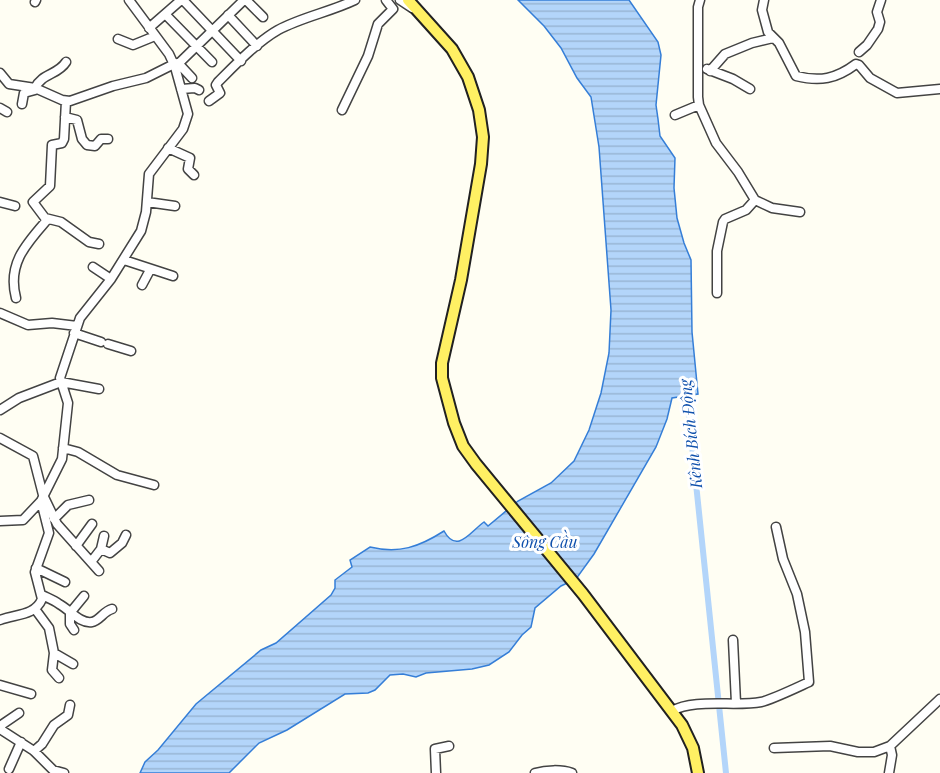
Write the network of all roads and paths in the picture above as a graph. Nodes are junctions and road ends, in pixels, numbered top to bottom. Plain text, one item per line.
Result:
1 (129, 0) edge
2 (182, 0) edge
3 (245, 0) edge
4 (355, 0) edge
5 (386, 0) edge
6 (400, 0) edge
7 (408, 0) edge
8 (700, 0) edge
9 (764, 0) edge
10 (881, 0) edge
11 (420, 13) junction
12 (165, 14) junction
13 (228, 15) junction
14 (263, 17) dead end
15 (212, 31) junction
16 (152, 32) junction
17 (773, 38) junction
18 (118, 39) dead end
19 (196, 46) junction
20 (257, 46) junction
21 (859, 51) dead end
22 (241, 61) junction
23 (66, 62) dead end
24 (212, 62) dead end
25 (176, 65) junction
26 (698, 67) junction
27 (710, 71) junction
28 (1, 78) edge
29 (192, 78) dead end
30 (37, 88) junction
31 (182, 89) junction
32 (750, 89) dead end
33 (940, 89) edge
34 (199, 90) dead end
35 (66, 101) junction
36 (209, 101) dead end
37 (22, 104) dead end
38 (699, 105) junction
39 (342, 111) dead end
40 (675, 116) dead end
41 (65, 117) junction
42 (108, 139) dead end
43 (168, 148) junction
44 (194, 175) dead end
45 (754, 200) junction
46 (0, 202) edge
47 (147, 202) junction
48 (15, 206) dead end
49 (176, 206) dead end
50 (800, 212) dead end
51 (47, 220) junction
52 (99, 244) dead end
53 (124, 260) junction
54 (93, 267) dead end
55 (150, 270) junction
56 (173, 276) dead end
57 (111, 279) junction
58 (142, 285) dead end
59 (717, 293) dead end
60 (16, 298) dead end
61 (0, 313) edge
62 (76, 329) junction
63 (131, 351) dead end
64 (61, 382) junction
65 (99, 389) dead end
66 (0, 410) edge
67 (0, 439) edge
68 (63, 448) junction
69 (154, 485) dead end
70 (42, 498) junction
71 (88, 500) dead end
72 (54, 519) junction
73 (0, 521) edge
74 (92, 524) dead end
75 (776, 527) dead end
76 (126, 535) dead end
77 (104, 536) dead end
78 (76, 546) junction
79 (101, 549) junction
80 (91, 562) junction
81 (36, 568) junction
82 (99, 571) dead end
83 (65, 582) dead end
84 (42, 595) junction
85 (84, 596) dead end
86 (35, 609) junction
87 (112, 609) dead end
88 (70, 613) junction
89 (0, 620) edge
90 (74, 630) dead end
91 (733, 640) dead end
92 (54, 653) junction
93 (73, 664) dead end
94 (59, 678) dead end
95 (0, 686) edge
96 (31, 694) dead end
97 (940, 699) edge
98 (734, 703) junction
99 (70, 705) dead end
100 (672, 711) junction
101 (19, 713) dead end
102 (0, 728) edge
103 (21, 742) junction
104 (449, 746) dead end
105 (890, 746) junction
106 (774, 748) dead end
107 (34, 751) junction
108 (9, 769) dead end
109 (51, 771) edge
110 (64, 773) edge
111 (436, 773) edge
112 (535, 773) edge
113 (572, 773) edge
114 (698, 773) edge
115 (889, 773) edge

1 - 16 street
2 - 12 street
2 - 15 street
3 - 13 street
3 - 14 street
4 - 20 street
5 - 39 street
6 - 11 street
7 - 11 main road
8 - 26 street
9 - 17 street
10 - 21 street
11 - 100 main road
12 - 16 street
12 - 19 street
13 - 15 street
13 - 20 street
15 - 19 street
15 - 22 street
16 - 18 street
16 - 25 street
17 - 27 street
17 - 33 street
19 - 24 street
19 - 25 street
20 - 22 street
22 - 36 street
23 - 30 street
25 - 29 street
25 - 31 street
25 - 35 street
26 - 27 street
26 - 38 street
27 - 32 street
28 - 30 street
30 - 35 street
30 - 37 street
31 - 34 street
31 - 43 street
35 - 41 street
38 - 40 street
38 - 45 street
41 - 42 street
41 - 51 street
43 - 44 street
43 - 47 street
45 - 50 street
45 - 59 street
46 - 48 street
47 - 49 street
47 - 53 street
51 - 52 street
51 - 60 street
53 - 55 street
53 - 57 street
54 - 57 street
55 - 56 street
55 - 58 street
57 - 62 street
61 - 62 street
62 - 63 street
62 - 64 street
64 - 65 street
64 - 66 street
64 - 68 street
67 - 70 street
68 - 69 street
68 - 70 street
70 - 72 street
70 - 73 street
70 - 81 street
71 - 72 street
72 - 78 street
74 - 78 street
75 - 98 street
76 - 79 street
77 - 79 street
78 - 80 street
79 - 80 street
80 - 82 street
81 - 83 street
81 - 84 street
84 - 86 street
84 - 88 street
85 - 88 street
86 - 89 street
86 - 92 street
87 - 88 street
88 - 90 street
91 - 98 street
92 - 93 street
92 - 94 street
95 - 96 street
97 - 105 street
98 - 100 street
99 - 107 street
100 - 114 main road
101 - 102 street
102 - 103 street
103 - 107 street
103 - 108 street
104 - 111 street
105 - 106 street
105 - 115 street
107 - 109 street
109 - 110 street
112 - 113 street

